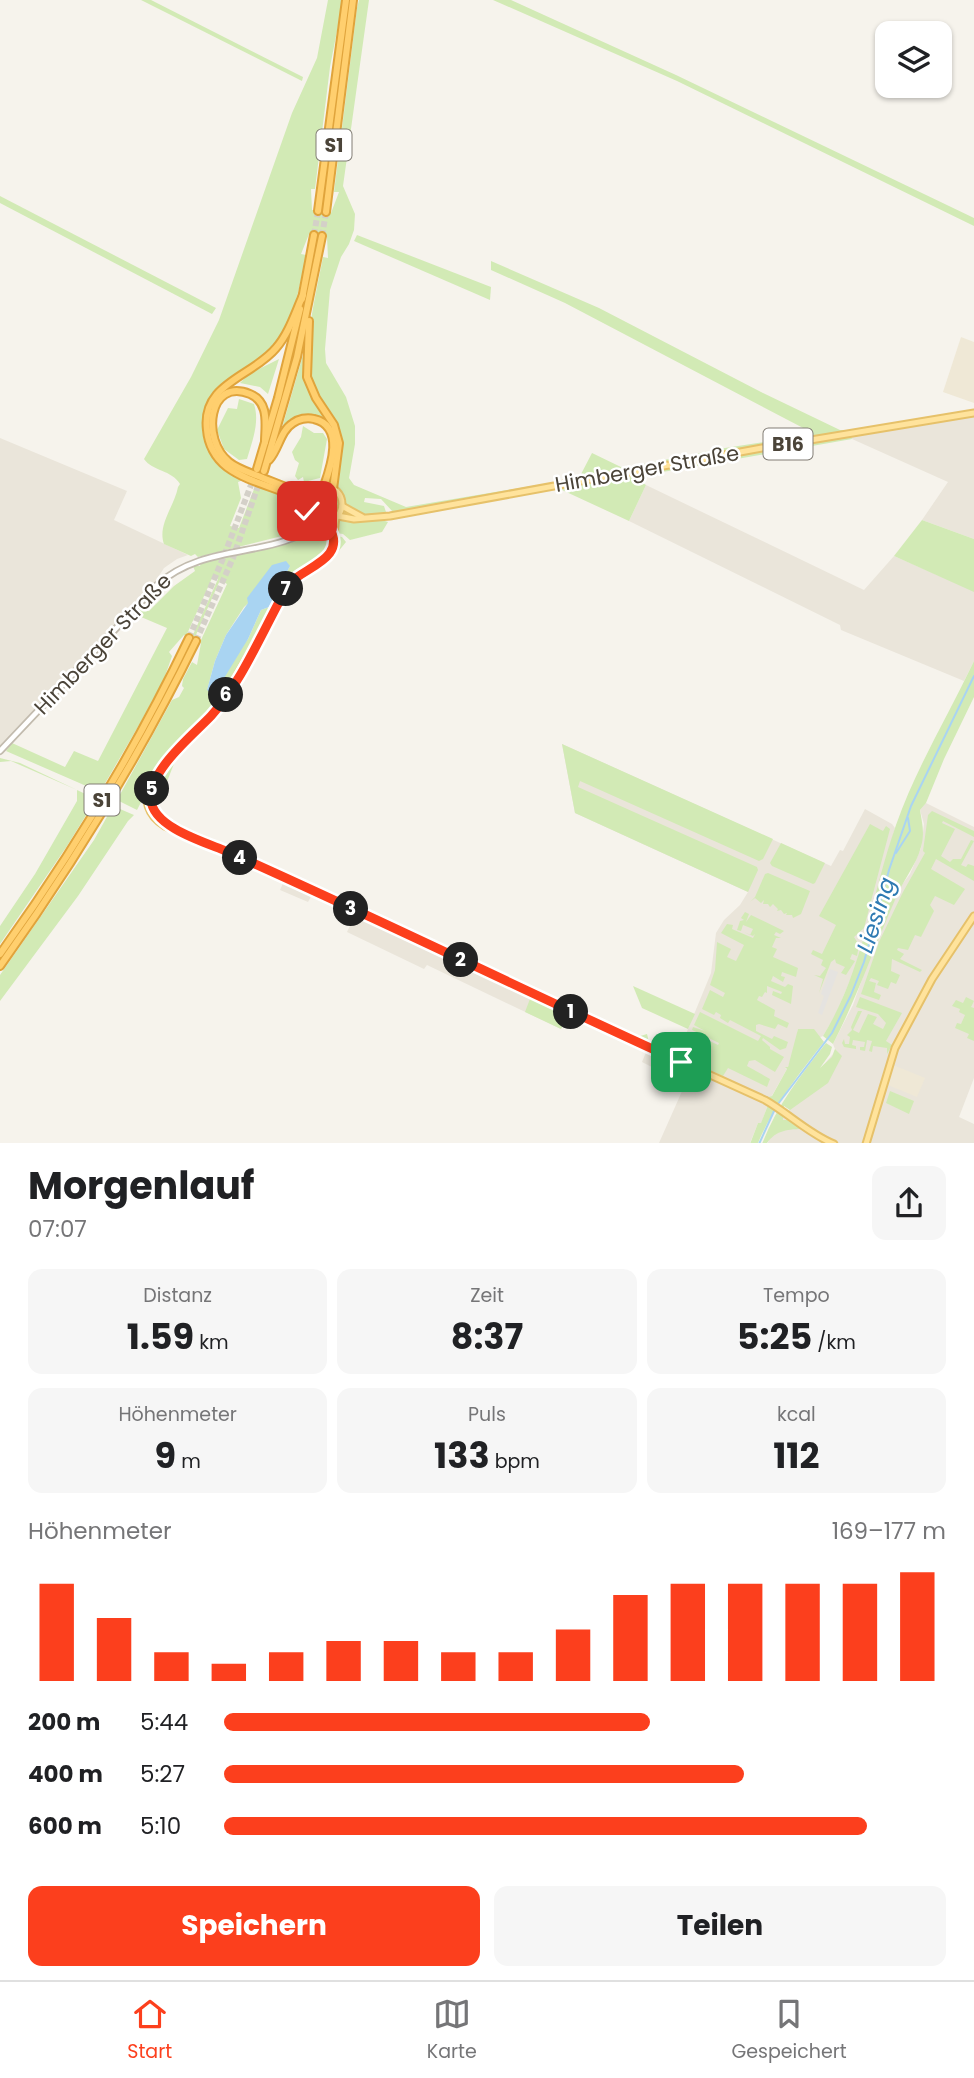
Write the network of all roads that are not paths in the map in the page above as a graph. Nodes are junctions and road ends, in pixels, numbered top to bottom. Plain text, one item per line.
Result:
1 (346, 0) edge
2 (353, 0) edge
3 (318, 236) tunnel mouth
4 (307, 295) junction
5 (974, 414) edge
6 (265, 442) junction
7 (262, 468) junction
8 (324, 486) junction
9 (333, 488) junction
10 (309, 494) junction
11 (306, 502) junction
12 (342, 506) junction
13 (310, 516) junction
14 (337, 517) junction
15 (362, 517) junction
16 (321, 522) junction
17 (299, 535) junction
18 (333, 542) junction
19 (0, 751) edge
20 (974, 916) edge
21 (0, 954) edge
22 (0, 966) edge
23 (834, 1143) edge
24 (866, 1143) edge

1 - 2 highway, S1
3 - 4 highway
4 - 6 highway
4 - 7 highway
4 - 9 highway
4 - 11 highway
5 - 15 main road, Himberger Straße / B16
6 - 7 highway
6 - 10 highway
7 - 8 highway
8 - 9 main road
8 - 10 main road
9 - 12 main road
10 - 11 main road
11 - 13 main road
12 - 14 main road
12 - 15 main road
13 - 16 main road
13 - 17 street
14 - 15 main road, Himberger Straße / B16
14 - 16 main road
14 - 18 main road
16 - 17 street, Himberger Straße
16 - 18 main road
17 - 19 street, Himberger Straße
18 - 23 main road
20 - 24 main road
21 - 22 highway, S1

